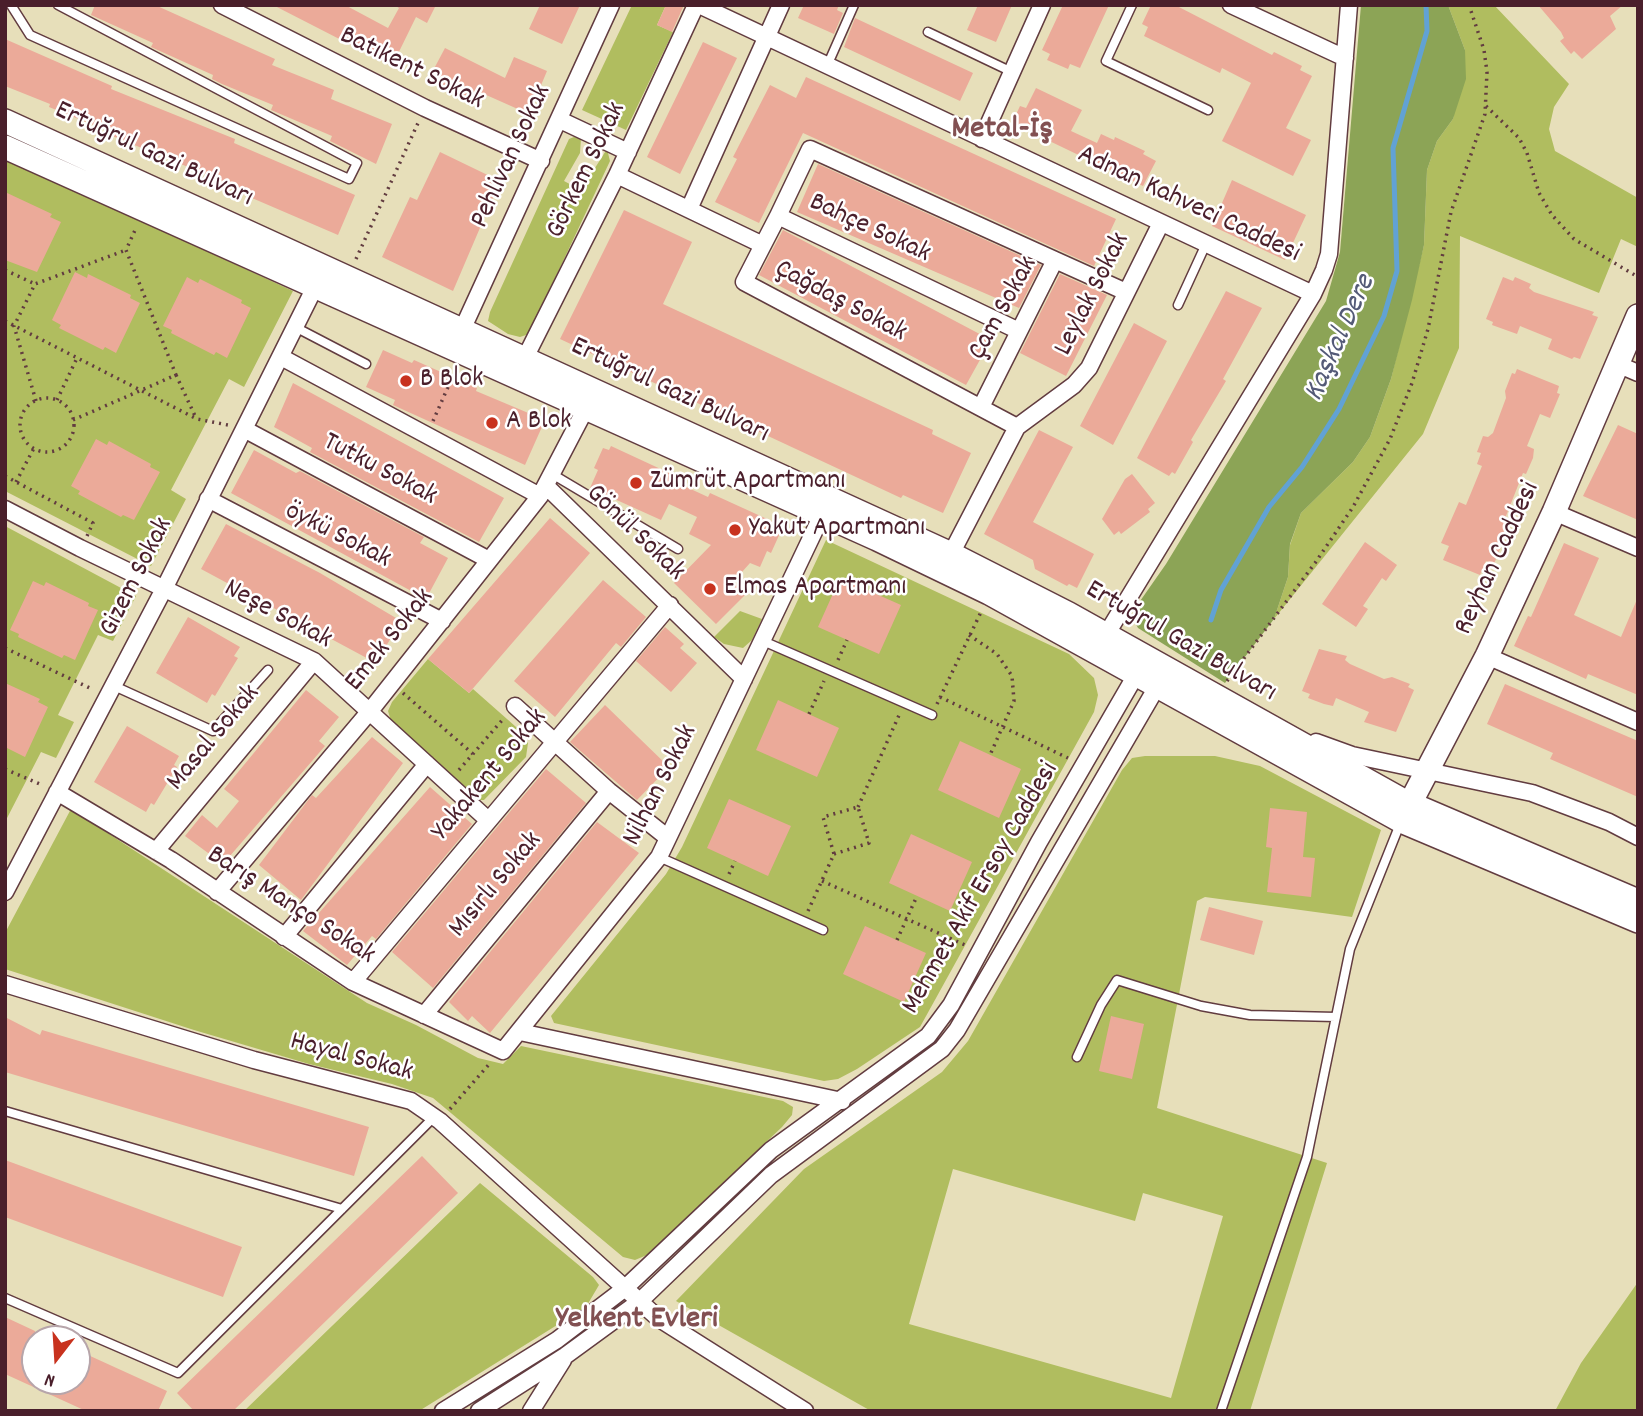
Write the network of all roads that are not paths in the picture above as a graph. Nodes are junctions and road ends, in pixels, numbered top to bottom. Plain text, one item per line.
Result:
1 (11, 5) edge
2 (58, 5) edge
3 (222, 5) edge
4 (611, 5) edge
5 (698, 5) edge
6 (781, 5) edge
7 (854, 5) edge
8 (1042, 5) edge
9 (1132, 5) edge
10 (1231, 5) edge
11 (1349, 5) edge
12 (928, 32) dead end
13 (767, 38) junction
14 (1345, 58) junction
15 (827, 66) junction
16 (1012, 72) junction
17 (1208, 110) dead end
18 (559, 120) junction
19 (5, 121) edge
20 (982, 139) junction
21 (5, 147) edge
22 (628, 152) junction
23 (541, 161) junction
24 (617, 174) junction
25 (689, 209) junction
26 (778, 216) junction
27 (1161, 222) junction
28 (1207, 244) junction
29 (763, 246) junction
30 (1055, 260) junction
31 (315, 287) junction
32 (1126, 292) junction
33 (1313, 293) junction
34 (1178, 304) dead end
35 (1638, 316) edge
36 (295, 327) junction
37 (463, 330) junction
38 (1019, 331) junction
39 (281, 357) junction
40 (366, 364) dead end
41 (520, 367) junction
42 (1628, 368) edge
43 (981, 407) junction
44 (586, 408) junction
45 (1017, 427) junction
46 (244, 429) junction
47 (546, 485) junction
48 (208, 499) junction
49 (5, 509) edge
50 (1554, 512) junction
51 (822, 515) junction
52 (1638, 548) edge
53 (678, 549) dead end
54 (950, 554) junction
55 (489, 560) junction
56 (165, 587) junction
57 (670, 605) junction
58 (442, 621) junction
59 (1106, 635) junction
60 (763, 641) junction
61 (1487, 656) junction
62 (314, 661) junction
63 (268, 670) dead end
64 (1137, 673) junction
65 (744, 679) junction
66 (1158, 685) junction
67 (110, 691) junction
68 (1212, 705) junction
69 (515, 706) road end
70 (370, 710) junction
71 (932, 715) road end
72 (1251, 718) junction
73 (1638, 722) edge
74 (555, 741) junction
75 (427, 764) junction
76 (1430, 769) junction
77 (610, 791) junction
78 (57, 792) junction
79 (1406, 813) junction
80 (488, 820) junction
81 (1638, 837) edge
82 (668, 838) junction
83 (156, 852) junction
84 (659, 857) junction
85 (5, 892) edge
86 (217, 892) junction
87 (1638, 901) edge
88 (1638, 921) edge
89 (823, 930) dead end
90 (284, 937) junction
91 (353, 982) junction
92 (5, 984) edge
93 (424, 1015) junction
94 (1336, 1017) junction
95 (520, 1032) junction
96 (503, 1051) joint
97 (1077, 1057) dead end
98 (842, 1101) junction
99 (5, 1111) edge
100 (437, 1119) junction
101 (342, 1209) junction
102 (624, 1289) junction
103 (5, 1298) edge
104 (639, 1302) junction
105 (557, 1340) junction
106 (565, 1356) junction
107 (443, 1411) edge
108 (479, 1411) edge
109 (530, 1411) edge
110 (805, 1411) edge
111 (1221, 1411) edge

1 - 2 lane
3 - 23 street, Batıkent Sokak
4 - 18 street, Pehlivan Sokak
5 - 13 street, Adnan Kahveci Caddesi
5 - 22 street, Görkem Sokak
6 - 13 street
7 - 15 lane
8 - 16 street
9 - 17 lane
10 - 14 street
11 - 14 street
12 - 16 lane
13 - 15 street, Adnan Kahveci Caddesi
13 - 25 street
14 - 33 street
15 - 20 street, Adnan Kahveci Caddesi
16 - 20 street
18 - 22 street
18 - 23 street, Pehlivan Sokak
19 - 37 main road, Ertuğrul Gazi Bulvarı
20 - 27 street, Adnan Kahveci Caddesi
21 - 31 main road, Ertuğrul Gazi Bulvarı
22 - 24 street, Görkem Sokak
23 - 37 street, Pehlivan Sokak
24 - 25 street, Çağdaş Sokak
24 - 41 street, Görkem Sokak
25 - 29 street, Çağdaş Sokak
26 - 29 street
26 - 30 street, Bahçe Sokak
26 - 38 street, Bahçe Sokak
27 - 28 street, Adnan Kahveci Caddesi
27 - 32 street, Leylak Sokak
28 - 33 street, Adnan Kahveci Caddesi
28 - 34 lane
29 - 43 street, Çağdaş Sokak
30 - 32 street, Çam Sokak
30 - 38 street, Çam Sokak
31 - 36 street, Gizem Sokak
31 - 41 main road, Ertuğrul Gazi Bulvarı
32 - 45 street, Leylak Sokak
33 - 59 street
35 - 42 main road, Reyhan Caddesi
36 - 39 street, Gizem Sokak
36 - 40 lane
37 - 41 main road, Ertuğrul Gazi Bulvarı
38 - 43 street, Çam Sokak
39 - 46 street, Gizem Sokak
39 - 47 street, Gönül Sokak
41 - 44 main road, Ertuğrul Gazi Bulvarı
41 - 54 main road, Ertuğrul Gazi Bulvarı
42 - 50 main road, Reyhan Caddesi
43 - 45 street, Çağdaş Sokak
44 - 47 street, Emek Sokak
44 - 51 main road, Ertuğrul Gazi Bulvarı
45 - 54 street, Leylak Sokak
46 - 48 street, Gizem Sokak
46 - 55 street, Tutku Sokak
47 - 53 lane
47 - 55 street, Emek Sokak
47 - 57 street, Gönül Sokak
48 - 56 street, Gizem Sokak
48 - 58 street, öykü Sokak
49 - 56 street, Neşe Sokak
50 - 52 street
50 - 61 main road, Reyhan Caddesi
51 - 60 street, Nilhan Sokak
51 - 64 main road, Ertuğrul Gazi Bulvarı
54 - 59 main road, Ertuğrul Gazi Bulvarı
55 - 58 street, Emek Sokak
56 - 62 street, Neşe Sokak
56 - 67 street, Gizem Sokak
57 - 65 street, Gönül Sokak
57 - 74 street, Yakakent Sokak
58 - 70 street, Emek Sokak
59 - 68 main road, Ertuğrul Gazi Bulvarı
60 - 65 street, Nilhan Sokak
60 - 71 lane
61 - 73 street
61 - 76 main road, Reyhan Caddesi
62 - 70 street, Neşe Sokak
62 - 83 street, Masal Sokak
63 - 67 lane
64 - 66 main road, Ertuğrul Gazi Bulvarı
64 - 98 street, Mehmet Akif Ersoy Caddesi
65 - 82 street, Nilhan Sokak
66 - 68 main road, Ertuğrul Gazi Bulvarı
66 - 104 street, Mehmet Akif Ersoy Caddesi
67 - 78 street, Gizem Sokak
68 - 72 main road, Ertuğrul Gazi Bulvarı
68 - 79 main road
69 - 74 street
70 - 75 street, Neşe Sokak
70 - 86 street, Emek Sokak
72 - 76 street
72 - 79 main road, Ertuğrul Gazi Bulvarı
74 - 77 street
74 - 80 street, Yakakent Sokak
75 - 80 street, Neşe Sokak
75 - 90 street
76 - 79 main road, Reyhan Caddesi
76 - 81 street
77 - 82 street
77 - 93 street, Mısırlı Sokak
78 - 83 street, Barış Manço Sokak
78 - 85 street, Gizem Sokak
79 - 87 main road, Ertuğrul Gazi Bulvarı
79 - 88 main road, Ertuğrul Gazi Bulvarı
79 - 94 lane
80 - 91 street, Yakakent Sokak
82 - 84 street, Nilhan Sokak
83 - 86 street, Barış Manço Sokak
84 - 89 lane
84 - 95 street, Nilhan Sokak
86 - 90 street, Barış Manço Sokak
90 - 91 street, Barış Manço Sokak
91 - 93 street, Barış Manço Sokak
92 - 100 street, Hayal Sokak
93 - 96 street, Barış Manço Sokak
94 - 97 lane
94 - 111 lane
95 - 96 street, Nilhan Sokak
95 - 98 street
98 - 102 street, Mehmet Akif Ersoy Caddesi
99 - 101 lane
100 - 101 lane
100 - 102 street, Hayal Sokak
101 - 103 lane
102 - 104 street, Hayal Sokak
102 - 105 street, Mehmet Akif Ersoy Caddesi
104 - 106 street, Mehmet Akif Ersoy Caddesi
104 - 110 street, Hayal Sokak
105 - 106 street
105 - 107 street, Mehmet Akif Ersoy Caddesi
106 - 108 street, Mehmet Akif Ersoy Caddesi
106 - 109 street

